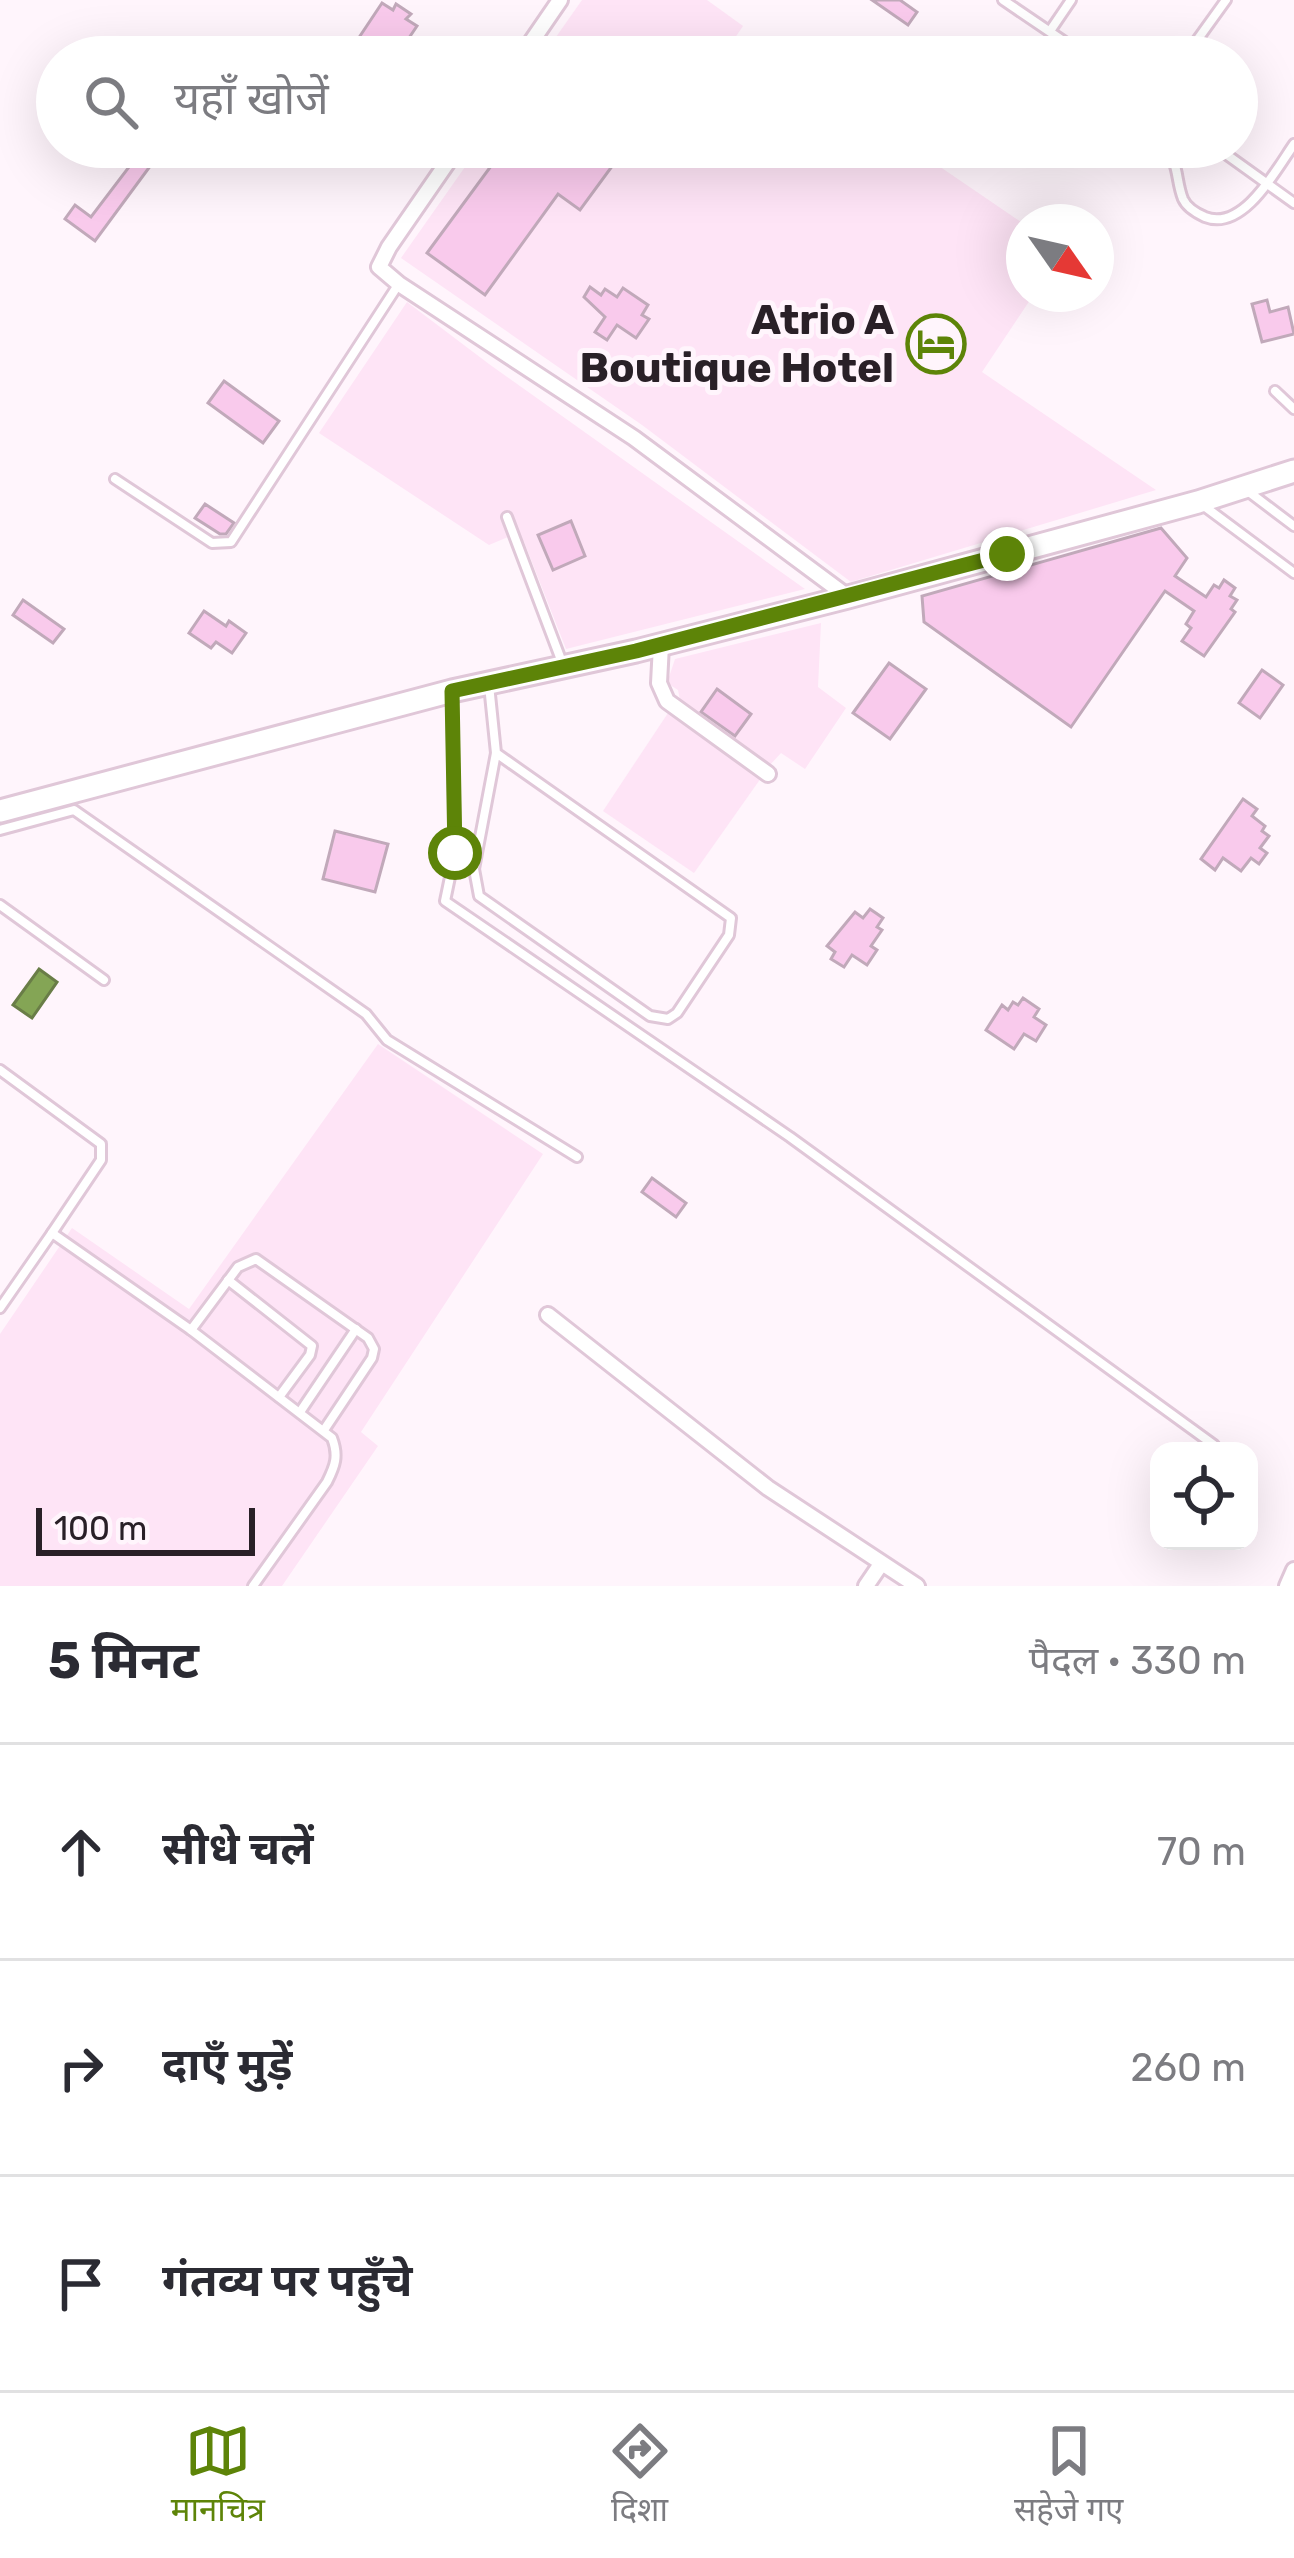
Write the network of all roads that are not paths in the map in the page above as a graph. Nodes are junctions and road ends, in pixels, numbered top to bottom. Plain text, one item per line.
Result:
1 (560, 0) edge
2 (1003, 0) edge
3 (1071, 0) edge
4 (1226, 0) edge
5 (1050, 31) junction
6 (535, 36) edge
7 (1057, 36) edge
8 (1200, 36) edge
9 (1294, 143) edge
10 (444, 168) edge
11 (1177, 168) edge
12 (1247, 168) edge
13 (1267, 182) junction
14 (1294, 203) edge
15 (399, 284) junction
16 (1275, 391) dead end
17 (1294, 409) edge
18 (1294, 471) edge
19 (115, 479) dead end
20 (1244, 488) junction
21 (1198, 502) junction
22 (507, 517) dead end
23 (1294, 526) edge
24 (1294, 573) edge
25 (848, 597) junction
26 (661, 645) junction
27 (563, 666) junction
28 (489, 683) junction
29 (452, 691) junction
30 (496, 753) junction
31 (768, 774) dead end
32 (0, 811) edge
33 (0, 830) edge
34 (0, 905) edge
35 (104, 980) dead end
36 (0, 1070) edge
37 (578, 1157) dead end
38 (52, 1233) junction
39 (228, 1280) junction
40 (0, 1308) edge
41 (548, 1315) dead end
42 (191, 1330) junction
43 (356, 1330) junction
44 (279, 1396) junction
45 (300, 1412) junction
46 (324, 1430) junction
47 (1210, 1442) edge
48 (881, 1564) junction
49 (1294, 1570) edge
50 (253, 1586) edge
51 (866, 1586) edge
52 (917, 1586) edge
53 (1286, 1586) edge

1 - 6 street
2 - 5 lane
3 - 5 lane
4 - 8 lane
5 - 7 lane
9 - 13 lane
10 - 15 street
11 - 13 lane
12 - 13 lane
13 - 14 lane
15 - 19 lane
15 - 25 street
16 - 17 lane
18 - 20 main road
20 - 21 main road
20 - 23 lane
21 - 24 lane
21 - 25 main road
22 - 27 lane
25 - 26 main road
26 - 27 main road
26 - 31 street
27 - 28 main road
28 - 29 main road
28 - 30 lane
29 - 32 main road
29 - 47 lane
30 - 30 lane
33 - 37 lane
34 - 35 lane
36 - 38 lane
38 - 40 lane
38 - 42 lane
39 - 42 lane
39 - 43 lane
39 - 44 lane
41 - 48 street
42 - 44 lane
43 - 45 lane
43 - 46 lane
44 - 45 lane
45 - 46 lane
46 - 50 lane
48 - 51 street
48 - 52 street
49 - 53 street

